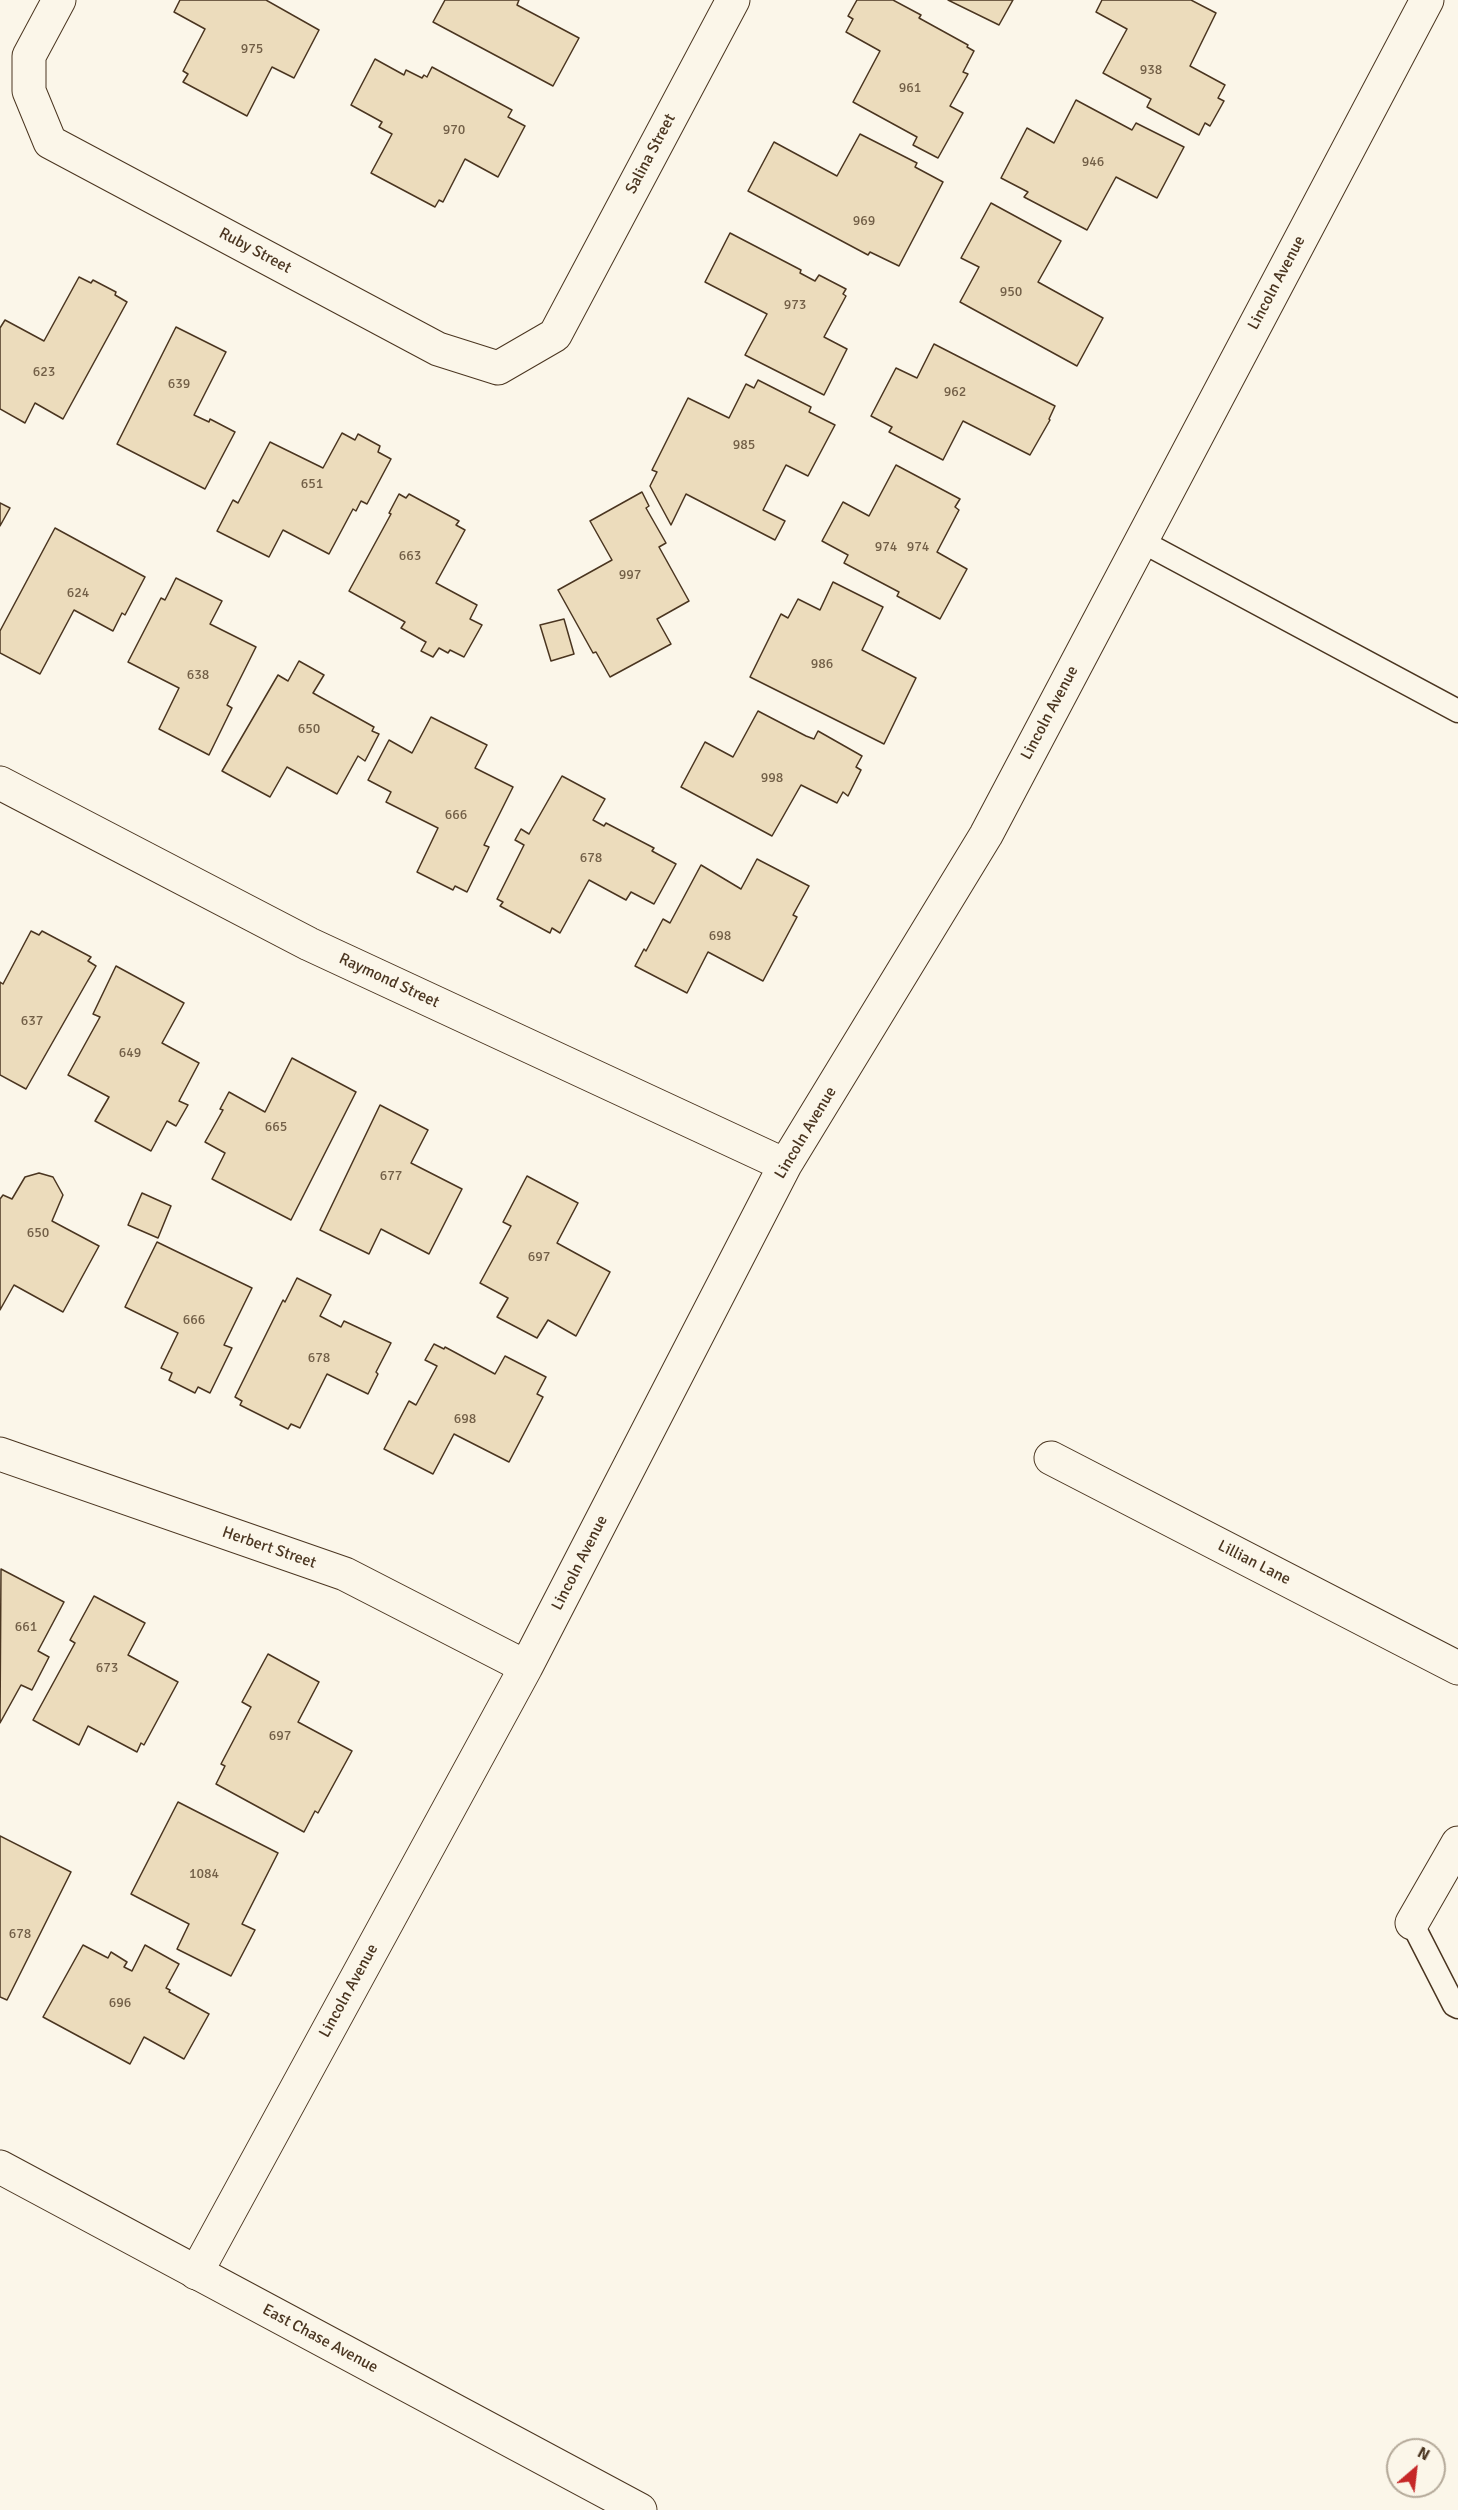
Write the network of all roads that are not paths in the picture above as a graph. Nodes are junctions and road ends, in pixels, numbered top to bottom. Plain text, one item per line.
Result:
1 (733, 0) edge
2 (1427, 0) edge
3 (55, 8) edge
4 (570, 309) joint
5 (1141, 540) junction
6 (1458, 711) edge
7 (0, 783) edge
8 (785, 1165) junction
9 (0, 1454) edge
10 (1051, 1458) dead end
11 (526, 1667) junction
12 (1458, 1668) edge
13 (1458, 1843) edge
14 (1412, 1923) joint
15 (1458, 2007) edge
16 (0, 2167) edge
17 (196, 2273) junction
18 (640, 2510) edge

1 - 4 street, Salina Street
2 - 5 street, Lincoln Avenue
3 - 4 street, Ruby Street
5 - 6 lane
5 - 8 street, Lincoln Avenue
7 - 8 street, Raymond Street
8 - 11 street, Lincoln Avenue
9 - 11 street, Herbert Street
10 - 12 street, Lillian Lane
11 - 17 street, Lincoln Avenue
13 - 14 street
14 - 15 lane
16 - 17 street, East Chase Avenue
17 - 18 street, East Chase Avenue

